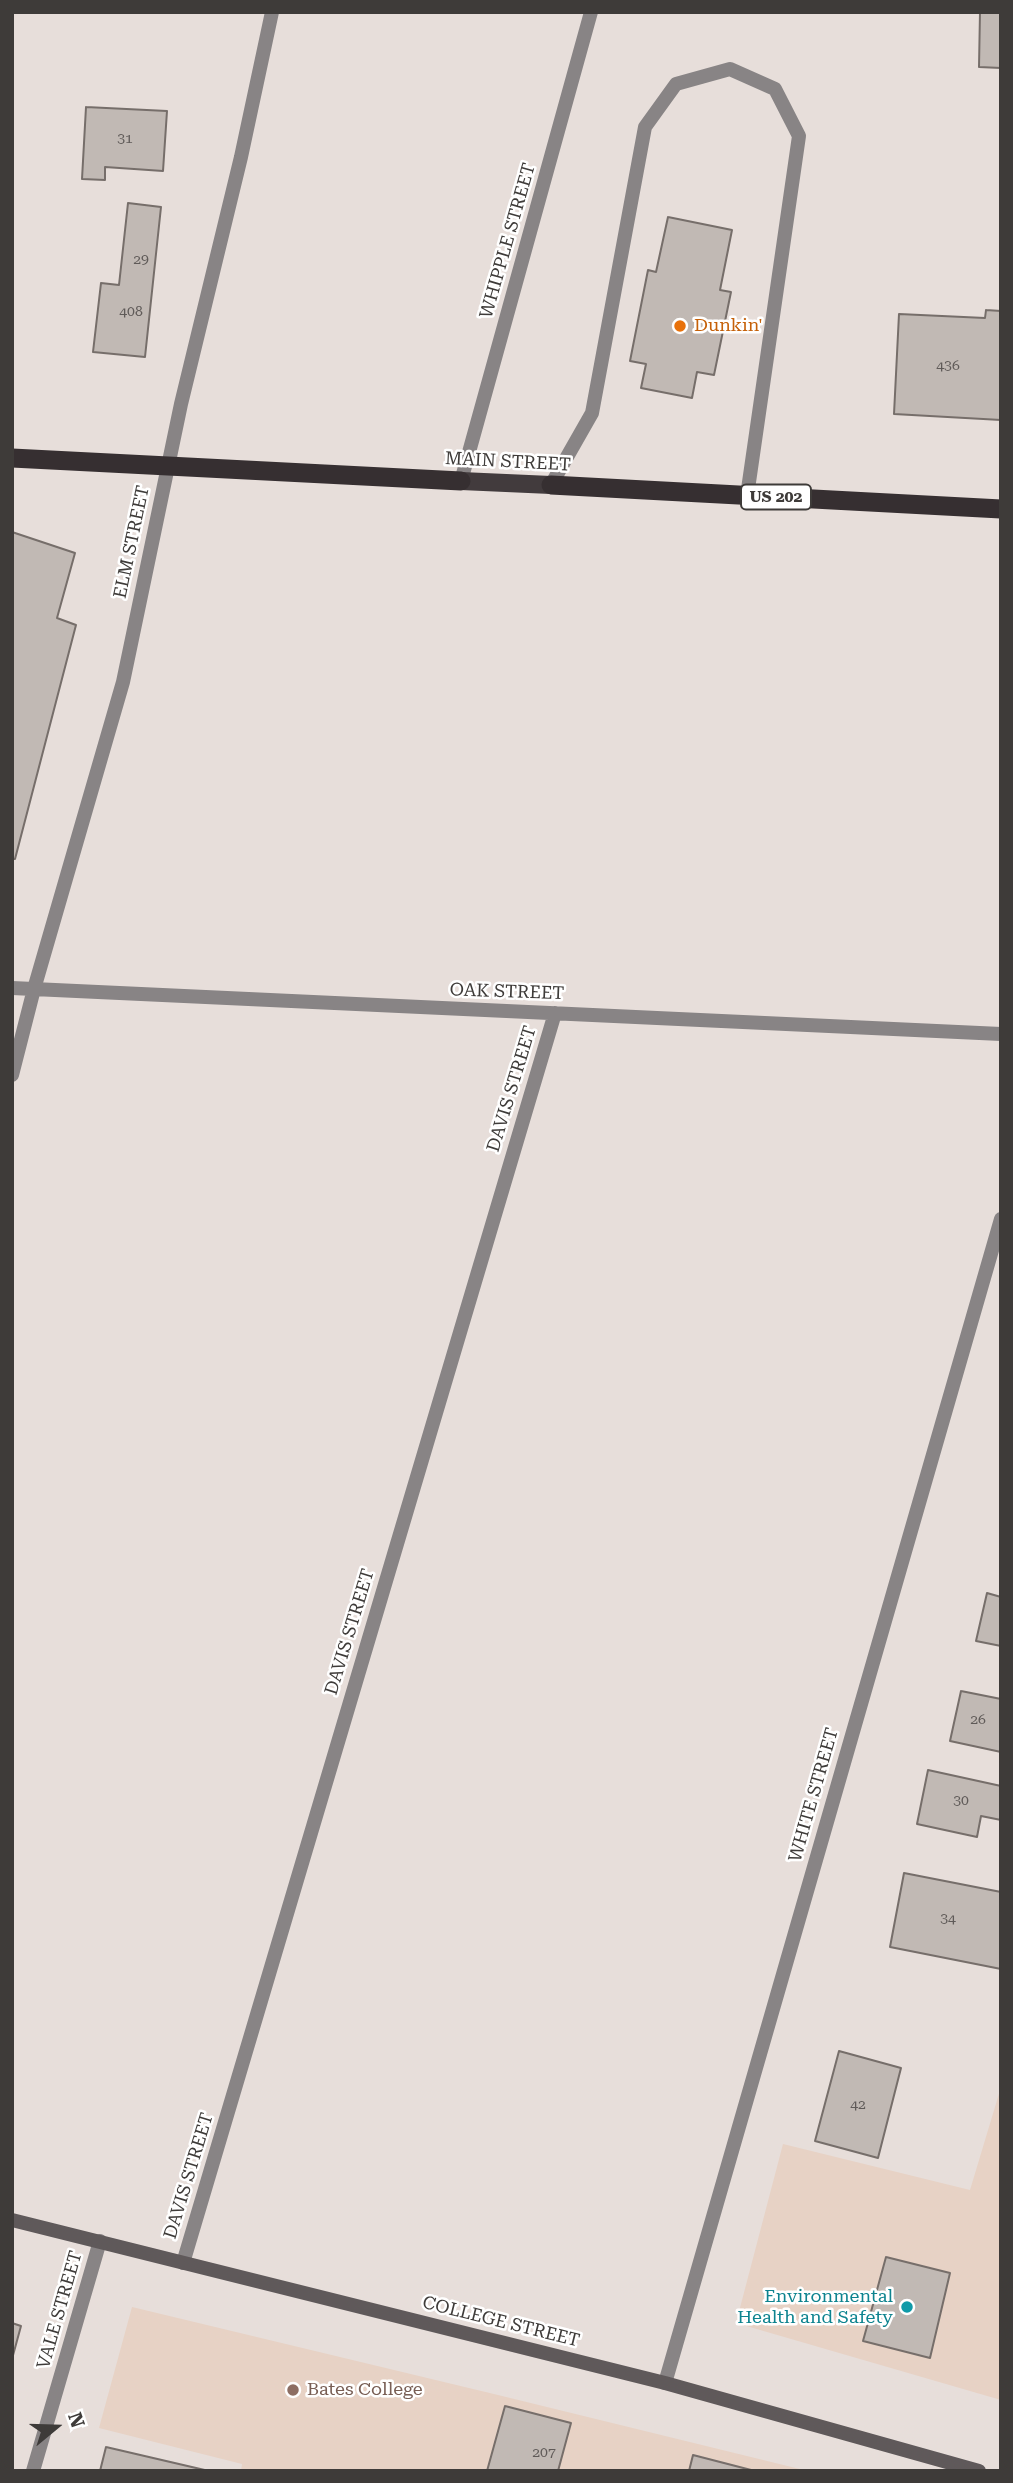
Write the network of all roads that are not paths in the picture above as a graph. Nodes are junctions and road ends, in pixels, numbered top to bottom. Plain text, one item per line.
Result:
1 (272, 12) edge
2 (592, 12) edge
3 (12, 458) edge
4 (168, 465) junction
5 (461, 481) junction
6 (551, 485) junction
7 (747, 496) junction
8 (1001, 509) edge
9 (12, 988) edge
10 (34, 989) junction
11 (555, 1013) junction
12 (1001, 1034) edge
13 (12, 1075) edge
14 (1001, 1219) edge
15 (12, 2220) edge
16 (100, 2241) junction
17 (183, 2263) junction
18 (665, 2383) junction
19 (33, 2471) edge
20 (979, 2471) edge

1 - 4 street, ELM STREET
2 - 5 street, WHIPPLE STREET
3 - 4 highway, MAIN STREET / US 202
4 - 5 highway, MAIN STREET / US 202
4 - 10 street, ELM STREET
5 - 6 main road, MAIN STREET / US 202
6 - 7 highway, MAIN STREET / US 202
6 - 7 street
7 - 8 highway, MAIN STREET / US 202
9 - 10 street, OAK STREET
10 - 11 street, OAK STREET
10 - 13 street, ELM STREET
11 - 12 street, OAK STREET
11 - 17 street, DAVIS STREET
14 - 18 street, WHITE STREET
15 - 16 main road, COLLEGE STREET
16 - 17 main road, COLLEGE STREET
16 - 19 street, VALE STREET
17 - 18 main road, COLLEGE STREET
18 - 20 main road, COLLEGE STREET

